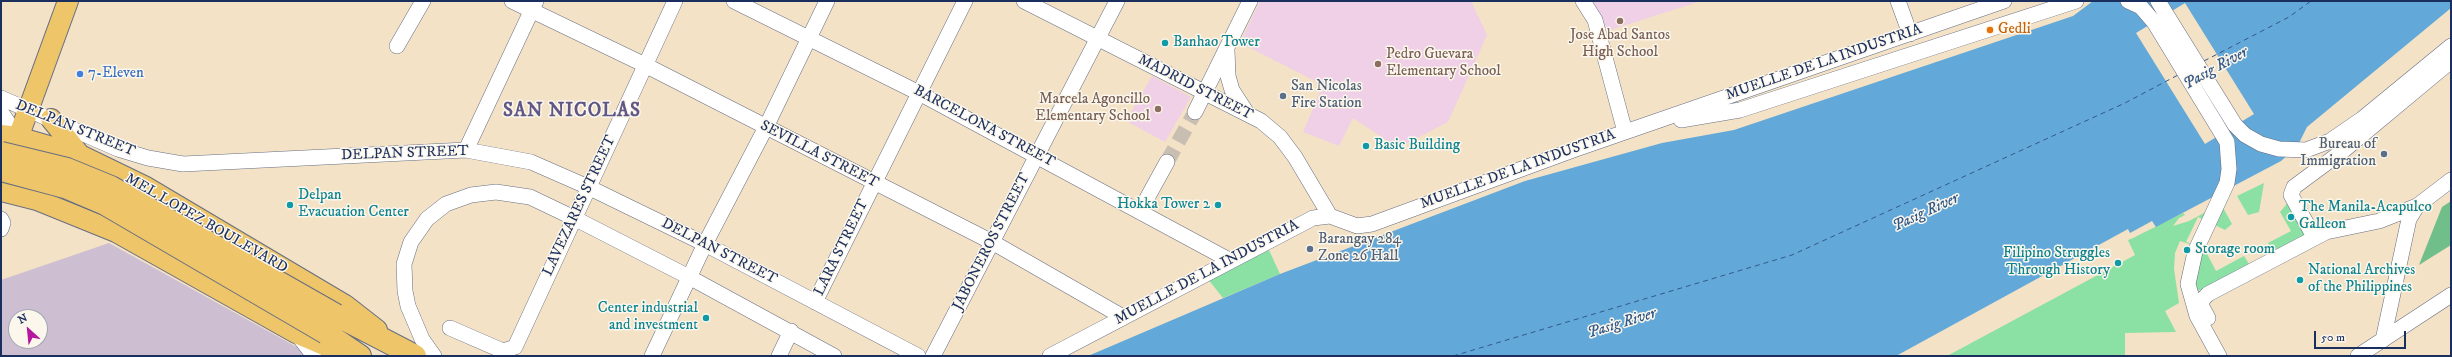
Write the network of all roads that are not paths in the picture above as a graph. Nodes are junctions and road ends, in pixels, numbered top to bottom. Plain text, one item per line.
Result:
1 (68, 1) edge
2 (423, 1) edge
3 (512, 1) edge
4 (675, 1) edge
5 (734, 1) edge
6 (827, 1) edge
7 (966, 1) edge
8 (1024, 1) edge
9 (1117, 1) edge
10 (1583, 1) edge
11 (1898, 1) edge
12 (2004, 1) edge
13 (2076, 1) edge
14 (2128, 1) edge
15 (2158, 1) edge
16 (1245, 3) edge
17 (534, 6) edge
18 (1910, 34) junction
19 (810, 38) junction
20 (1097, 39) junction
21 (397, 46) dead end
22 (2451, 46) edge
23 (1227, 48) junction
24 (2451, 61) edge
25 (645, 65) junction
26 (919, 93) junction
27 (1205, 93) junction
28 (1, 98) edge
29 (27, 110) junction
30 (1, 112) edge
31 (1195, 112) tunnel mouth
32 (1248, 114) junction
33 (51, 119) junction
34 (765, 129) junction
35 (1632, 129) junction
36 (10, 136) edge
37 (466, 150) junction
38 (80, 155) junction
39 (1037, 156) junction
40 (3, 162) edge
41 (1167, 162) tunnel mouth
42 (2451, 180) edge
43 (874, 182) junction
44 (1, 186) edge
45 (588, 186) junction
46 (1, 191) edge
47 (2417, 206) junction
48 (1140, 211) junction
49 (1330, 216) junction
50 (574, 218) junction
51 (1, 219) edge
52 (1, 229) edge
53 (2314, 237) junction
54 (992, 242) junction
55 (705, 244) junction
56 (1231, 260) junction
57 (689, 277) junction
58 (2451, 295) edge
59 (815, 302) junction
60 (1123, 317) junction
61 (331, 324) junction
62 (450, 328) dead end
63 (791, 331) junction
64 (296, 333) junction
65 (2383, 340) junction
66 (395, 344) junction
67 (314, 356) edge
68 (350, 356) edge
69 (360, 356) edge
70 (415, 356) edge
71 (434, 356) edge
72 (652, 356) edge
73 (779, 356) edge
74 (834, 356) edge
75 (918, 356) edge
76 (933, 356) edge
77 (1050, 356) edge
78 (2218, 356) edge
79 (2228, 356) edge
80 (2358, 356) edge

1 - 29 main road
2 - 21 street
3 - 17 street, SEVILLA STREET
4 - 25 street, LAVEZARES STREET
5 - 19 street, BARCELONA STREET
6 - 19 street
7 - 26 street, LARA STREET
8 - 20 street, MADRID STREET
9 - 20 street, JABONEROS STREET
10 - 35 street
11 - 18 street
12 - 18 street, MUELLE DE LA INDUSTRIA
13 - 35 street
14 - 78 street
15 - 22 street
16 - 23 street
17 - 25 street, SEVILLA STREET
17 - 37 street
18 - 35 street, MUELLE DE LA INDUSTRIA
19 - 26 street, BARCELONA STREET
19 - 34 street
20 - 27 street, MADRID STREET
20 - 39 street, JABONEROS STREET
23 - 27 street
23 - 32 street
24 - 53 street
25 - 34 street, SEVILLA STREET
25 - 45 street, LAVEZARES STREET
26 - 39 street, BARCELONA STREET
26 - 43 street, LARA STREET
27 - 31 street
27 - 32 street, MADRID STREET
28 - 29 street, DELPAN STREET
29 - 33 street, DELPAN STREET
29 - 36 main road
30 - 36 street, DELPAN STREET
32 - 49 street, MADRID STREET
33 - 37 street, DELPAN STREET
33 - 38 main road
34 - 43 street, SEVILLA STREET
34 - 55 street
35 - 49 street, MUELLE DE LA INDUSTRIA
36 - 38 main road, MEL LOPEZ BOULEVARD
36 - 40 main road
37 - 45 street, DELPAN STREET
38 - 66 main road, MEL LOPEZ BOULEVARD
39 - 48 street, BARCELONA STREET
39 - 54 street, JABONEROS STREET
40 - 44 main road
40 - 61 highway, MEL LOPEZ BOULEVARD, bridge
41 - 48 street
42 - 47 street
43 - 54 street, SEVILLA STREET
43 - 59 street, LARA STREET
45 - 50 street, LAVEZARES STREET
45 - 55 street, DELPAN STREET
46 - 64 main road
47 - 53 street
47 - 65 street
48 - 56 street, BARCELONA STREET
49 - 56 street, MUELLE DE LA INDUSTRIA
50 - 57 street
50 - 62 street, LAVEZARES STREET
50 - 71 street
51 - 52 street
53 - 79 street
54 - 60 street, SEVILLA STREET
54 - 76 street, JABONEROS STREET
55 - 57 street
55 - 59 street, DELPAN STREET
56 - 60 street, MUELLE DE LA INDUSTRIA
57 - 63 street
57 - 72 street
58 - 65 street
59 - 75 street, DELPAN STREET
60 - 77 street, MUELLE DE LA INDUSTRIA
61 - 66 highway, MEL LOPEZ BOULEVARD
61 - 69 highway, MEL LOPEZ BOULEVARD
63 - 73 street
63 - 74 street
64 - 67 street
64 - 68 main road
65 - 80 street
66 - 70 highway, MEL LOPEZ BOULEVARD

